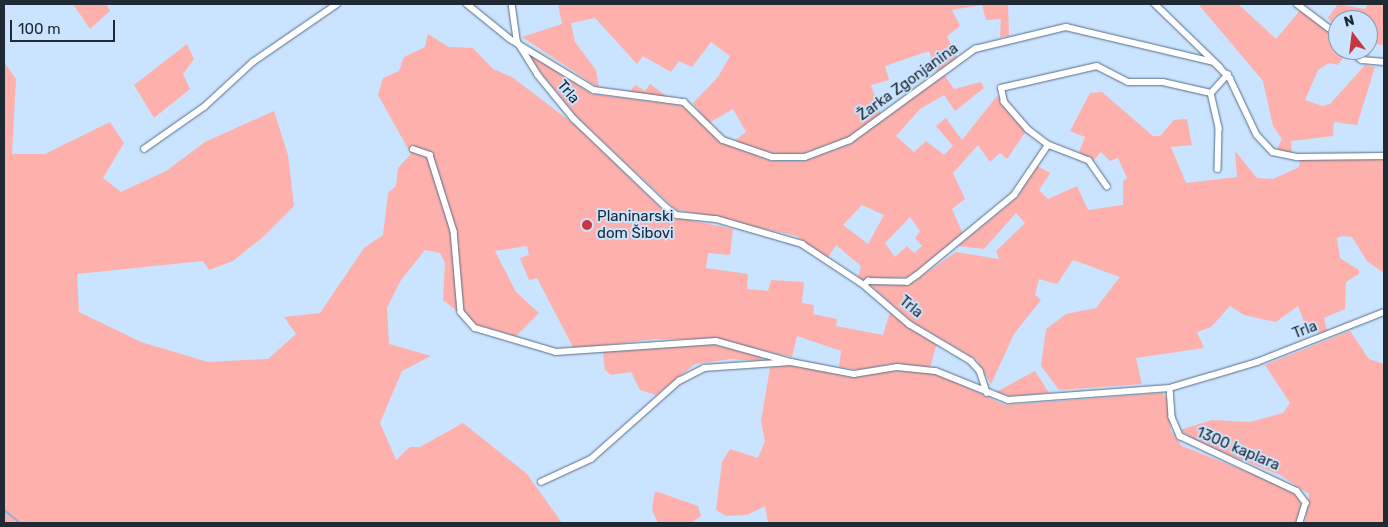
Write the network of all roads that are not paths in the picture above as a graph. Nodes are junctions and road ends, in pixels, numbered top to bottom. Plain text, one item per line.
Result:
1 (337, 4) edge
2 (467, 4) edge
3 (512, 4) edge
4 (1155, 4) edge
5 (1297, 4) edge
6 (1328, 27) edge
7 (518, 41) junction
8 (1362, 60) edge
9 (1384, 62) edge
10 (1220, 67) junction
11 (1228, 74) junction
12 (1211, 93) junction
13 (1048, 145) junction
14 (144, 149) dead end
15 (413, 149) dead end
16 (1384, 156) edge
17 (1218, 169) dead end
18 (1106, 187) dead end
19 (864, 285) junction
20 (1384, 312) edge
21 (791, 362) junction
22 (1170, 388) junction
23 (987, 393) junction
24 (541, 482) dead end
25 (1300, 523) edge

1 - 14 street
2 - 7 street, Žarka Zgonjanina
3 - 7 street, Trla
4 - 10 street
5 - 6 street
7 - 10 street, Žarka Zgonjanina
7 - 19 street, Trla
8 - 9 street
10 - 11 street, Žarka Zgonjanina
11 - 12 street
11 - 16 street, Žarka Zgonjanina
12 - 13 street
12 - 17 street
13 - 18 street
13 - 19 street
15 - 21 street
19 - 23 street, Trla
20 - 22 street, Trla
21 - 23 street
21 - 24 street
22 - 23 street, Trla
22 - 25 street, 1300 kaplara

